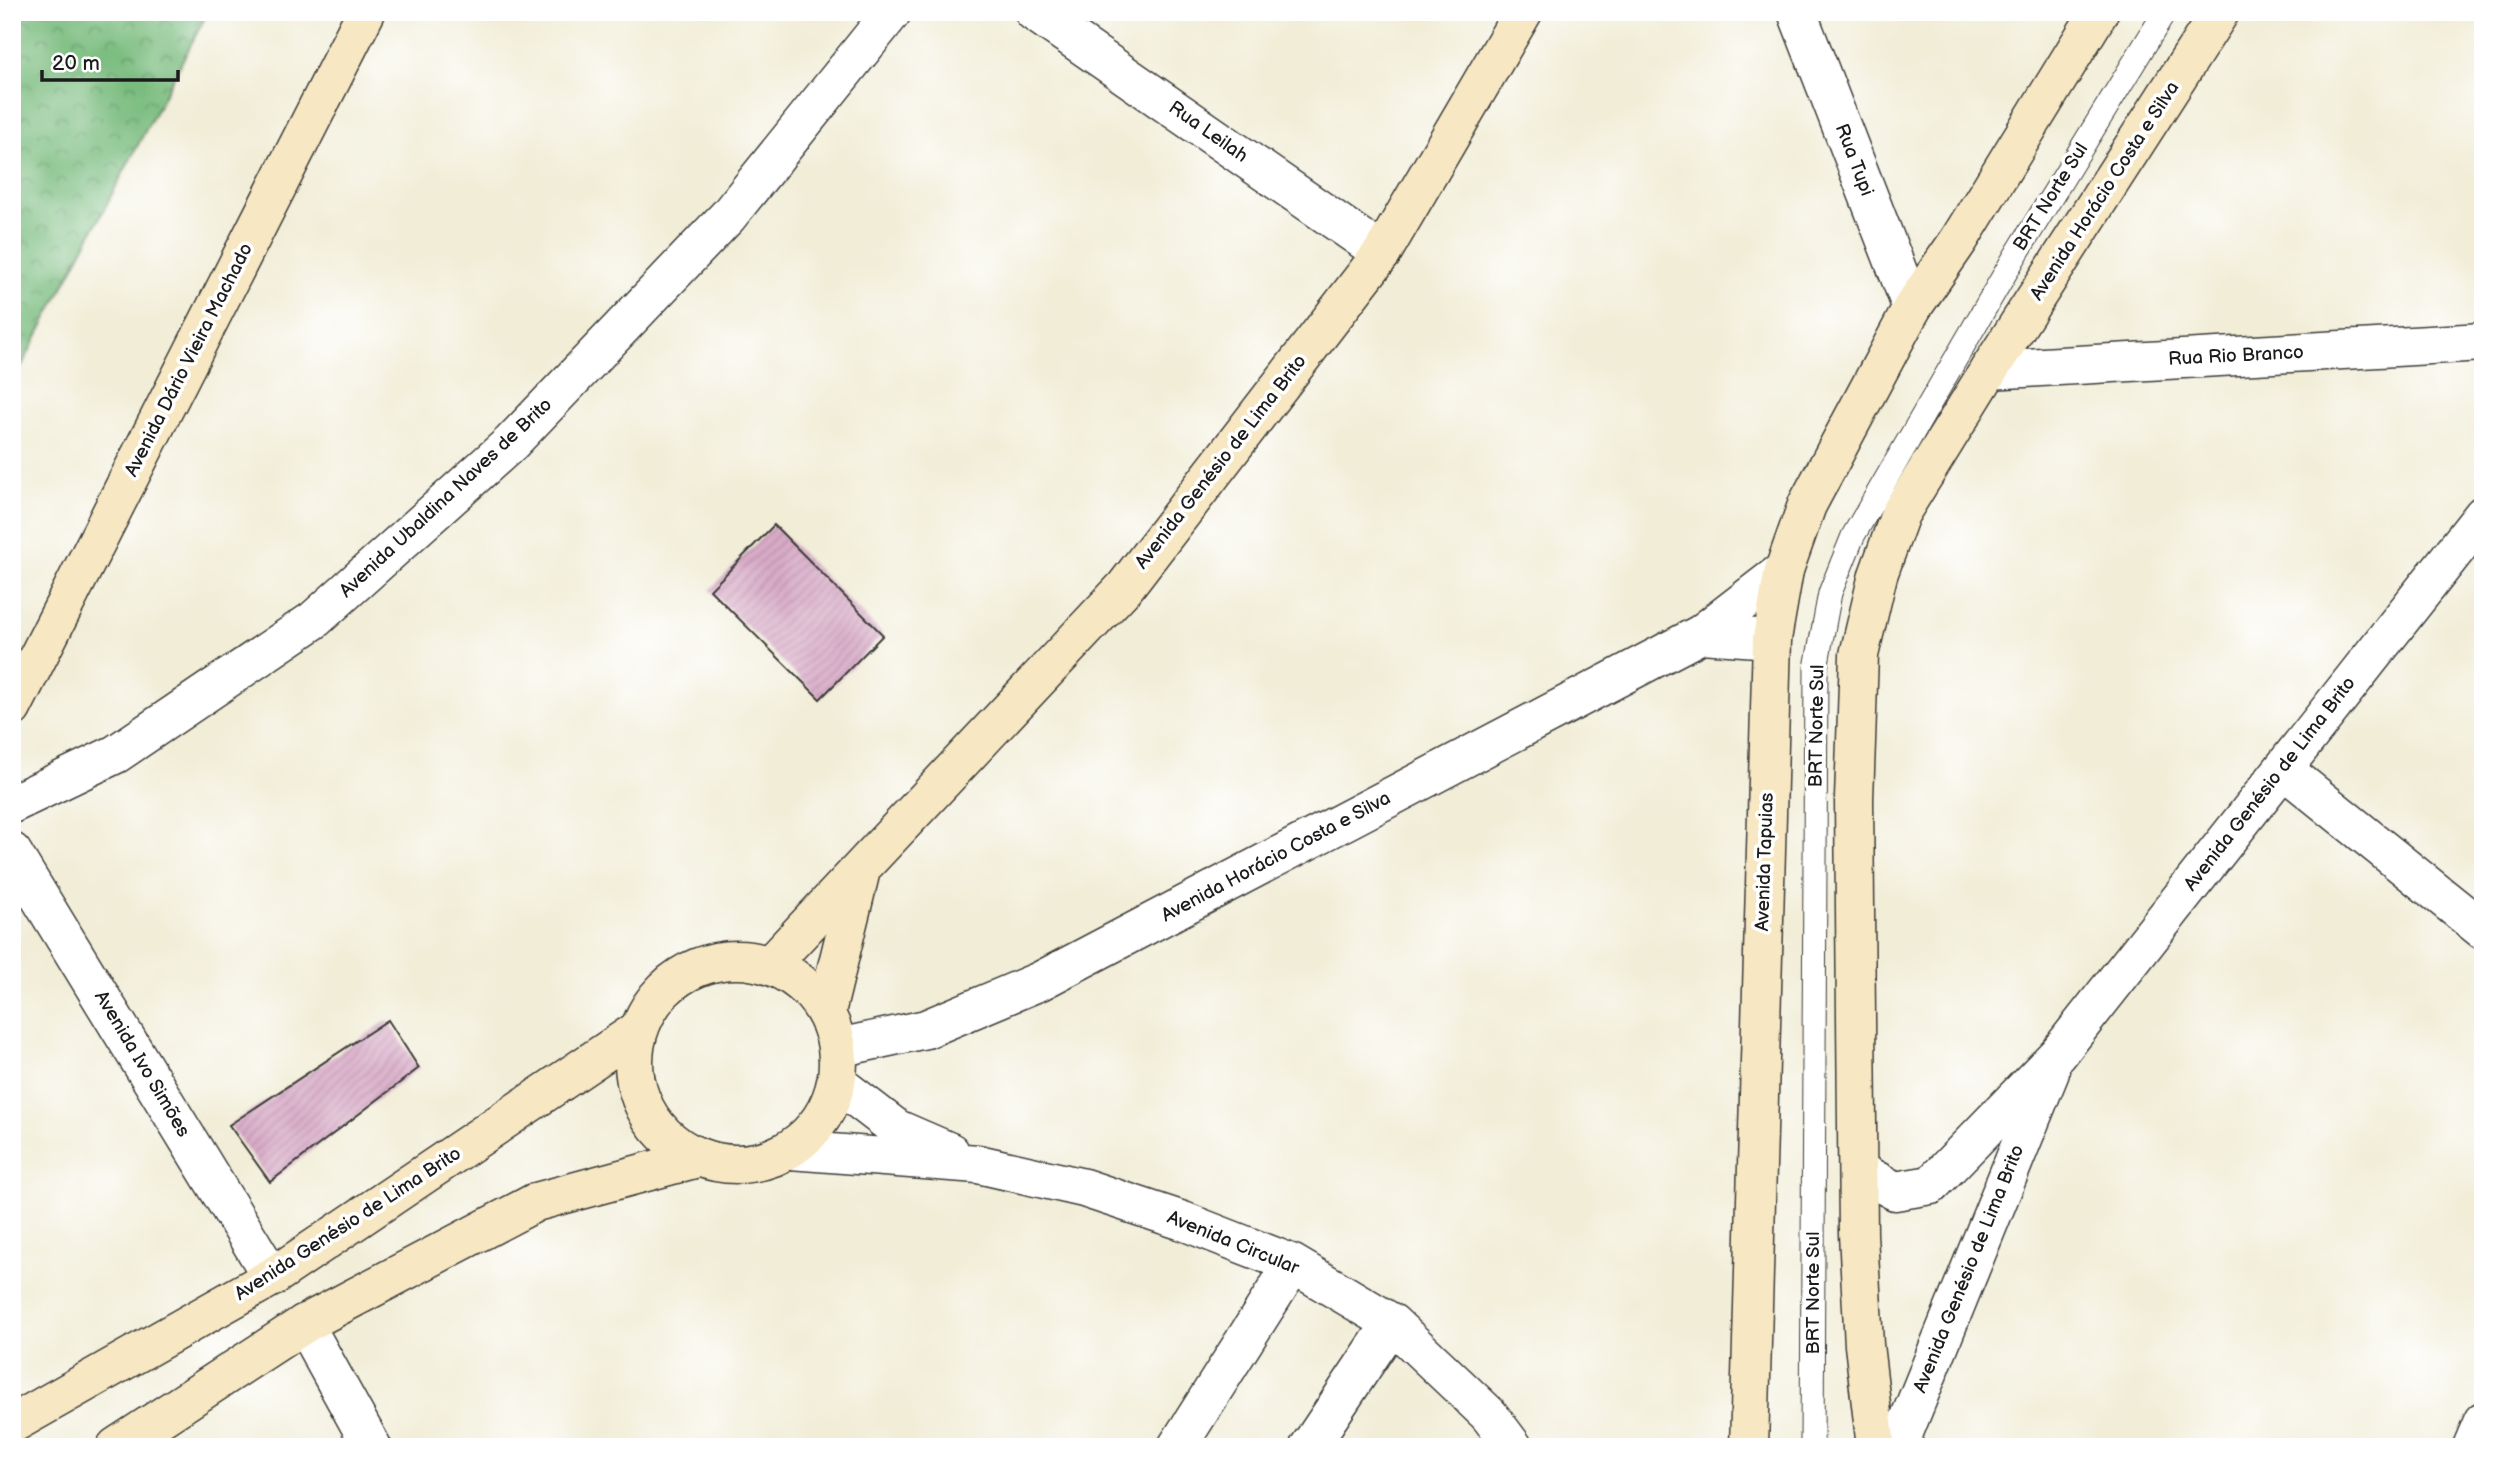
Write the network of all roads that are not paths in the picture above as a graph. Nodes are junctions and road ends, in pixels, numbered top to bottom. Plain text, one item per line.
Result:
1 (366, 12) edge
2 (892, 12) edge
3 (1034, 12) edge
4 (1523, 12) edge
5 (1797, 12) edge
6 (2099, 12) edge
7 (2165, 12) edge
8 (2220, 12) edge
9 (1382, 253) junction
10 (1912, 308) junction
11 (2483, 342) edge
12 (1989, 370) junction
13 (2483, 515) edge
14 (1784, 570) junction
15 (1700, 634) junction
16 (1772, 639) junction
17 (12, 708) edge
18 (2283, 769) junction
19 (12, 804) edge
20 (12, 852) edge
21 (861, 868) junction
22 (2483, 930) edge
23 (770, 965) junction
24 (826, 1012) junction
25 (638, 1030) junction
26 (2058, 1054) junction
27 (837, 1065) junction
28 (790, 1150) junction
29 (698, 1158) junction
30 (978, 1164) junction
31 (1859, 1171) junction
32 (1293, 1264) junction
33 (272, 1277) junction
34 (1392, 1323) junction
35 (304, 1324) junction
36 (2483, 1421) edge
37 (12, 1424) edge
38 (116, 1447) edge
39 (372, 1447) edge
40 (1177, 1447) edge
41 (1309, 1447) edge
42 (1513, 1447) edge
43 (1749, 1447) edge
44 (1812, 1447) edge
45 (1876, 1447) edge
46 (1898, 1447) edge
47 (2472, 1447) edge

1 - 17 street, Avenida Dário Vieira Machado
2 - 19 street, Avenida Ubaldina Naves de Brito
3 - 9 street, Rua Leilah
4 - 9 street, Avenida Genésio de Lima Brito
5 - 10 street, Rua Tupi
6 - 10 street
7 - 44 lane, BRT Norte Sul
8 - 12 street, Avenida Horácio Costa e Silva
9 - 21 street, Avenida Genésio de Lima Brito
10 - 14 street, Avenida Tapuias
11 - 12 street, Rua Rio Branco
12 - 31 street
13 - 18 street, Avenida Genésio de Lima Brito
14 - 15 street, Avenida Horácio Costa e Silva
14 - 16 street, Avenida Tapuias
15 - 16 street
15 - 27 street, Avenida Horácio Costa e Silva
16 - 43 street, Avenida Tapuias
18 - 22 street
18 - 26 street, Avenida Genésio de Lima Brito
20 - 33 street, Avenida Ivo Simões
21 - 23 street, Avenida Genésio de Lima Brito
21 - 24 street, Avenida Genésio de Lima Brito
23 - 24 street
23 - 25 street
24 - 27 street
25 - 29 street
25 - 33 street, Avenida Genésio de Lima Brito
26 - 31 street, Avenida Genésio de Lima Brito
26 - 46 street, Avenida Genésio de Lima Brito
27 - 28 street
27 - 30 street, Avenida Circular
28 - 29 street
28 - 30 street, Avenida Circular
29 - 35 street
30 - 32 street, Avenida Circular
31 - 45 street
32 - 34 street, Avenida Circular
32 - 40 street
33 - 37 street, Avenida Genésio de Lima Brito
34 - 41 street
34 - 42 street, Avenida Circular
35 - 38 street
35 - 39 street
36 - 47 street

